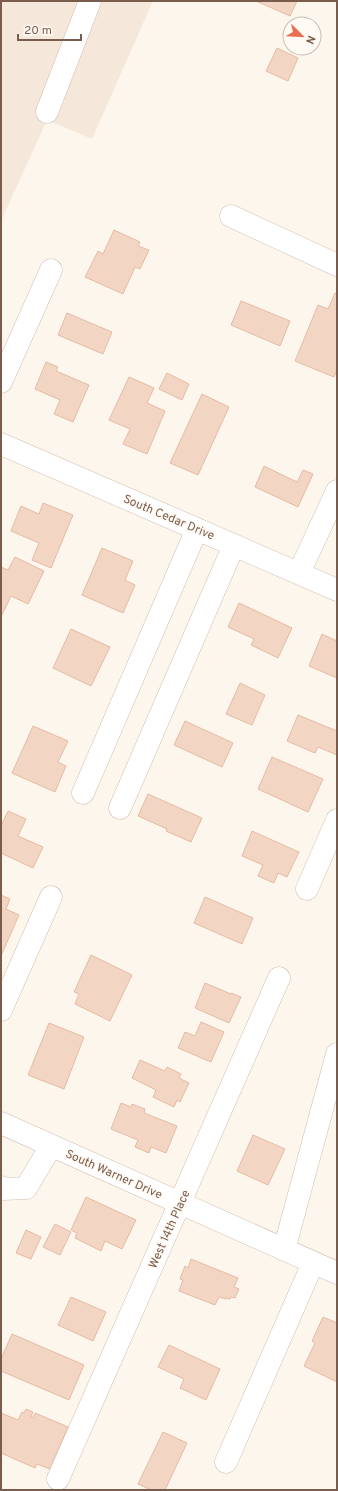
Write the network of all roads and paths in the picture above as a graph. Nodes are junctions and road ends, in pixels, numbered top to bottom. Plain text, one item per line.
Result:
1 (90, 1) edge
2 (47, 112) dead end
3 (231, 216) dead end
4 (337, 265) edge
5 (51, 270) dead end
6 (1, 382) edge
7 (1, 444) edge
8 (337, 491) edge
9 (197, 529) junction
10 (234, 545) junction
11 (299, 573) junction
12 (337, 590) edge
13 (83, 793) dead end
14 (120, 808) dead end
15 (337, 820) edge
16 (307, 889) dead end
17 (51, 897) dead end
18 (280, 978) dead end
19 (1, 1010) edge
20 (337, 1054) edge
21 (1, 1123) edge
22 (50, 1146) junction
23 (1, 1187) edge
24 (180, 1204) junction
25 (284, 1250) junction
26 (313, 1263) junction
27 (337, 1273) edge
28 (226, 1462) dead end
29 (58, 1478) dead end

1 - 2 street
3 - 4 street
5 - 6 street
7 - 9 street, South Cedar Drive
8 - 11 street
9 - 10 street, South Cedar Drive
9 - 13 street
10 - 11 street, South Cedar Drive
10 - 14 street
11 - 12 street, South Cedar Drive
15 - 16 street
17 - 19 street
18 - 24 street, West 14th Place
20 - 25 street
21 - 22 street, South Warner Drive
22 - 23 street
22 - 24 street, South Warner Drive
24 - 25 street, South Warner Drive
24 - 29 street, West 14th Place
25 - 26 street, South Warner Drive
26 - 27 street, South Warner Drive
26 - 28 street

